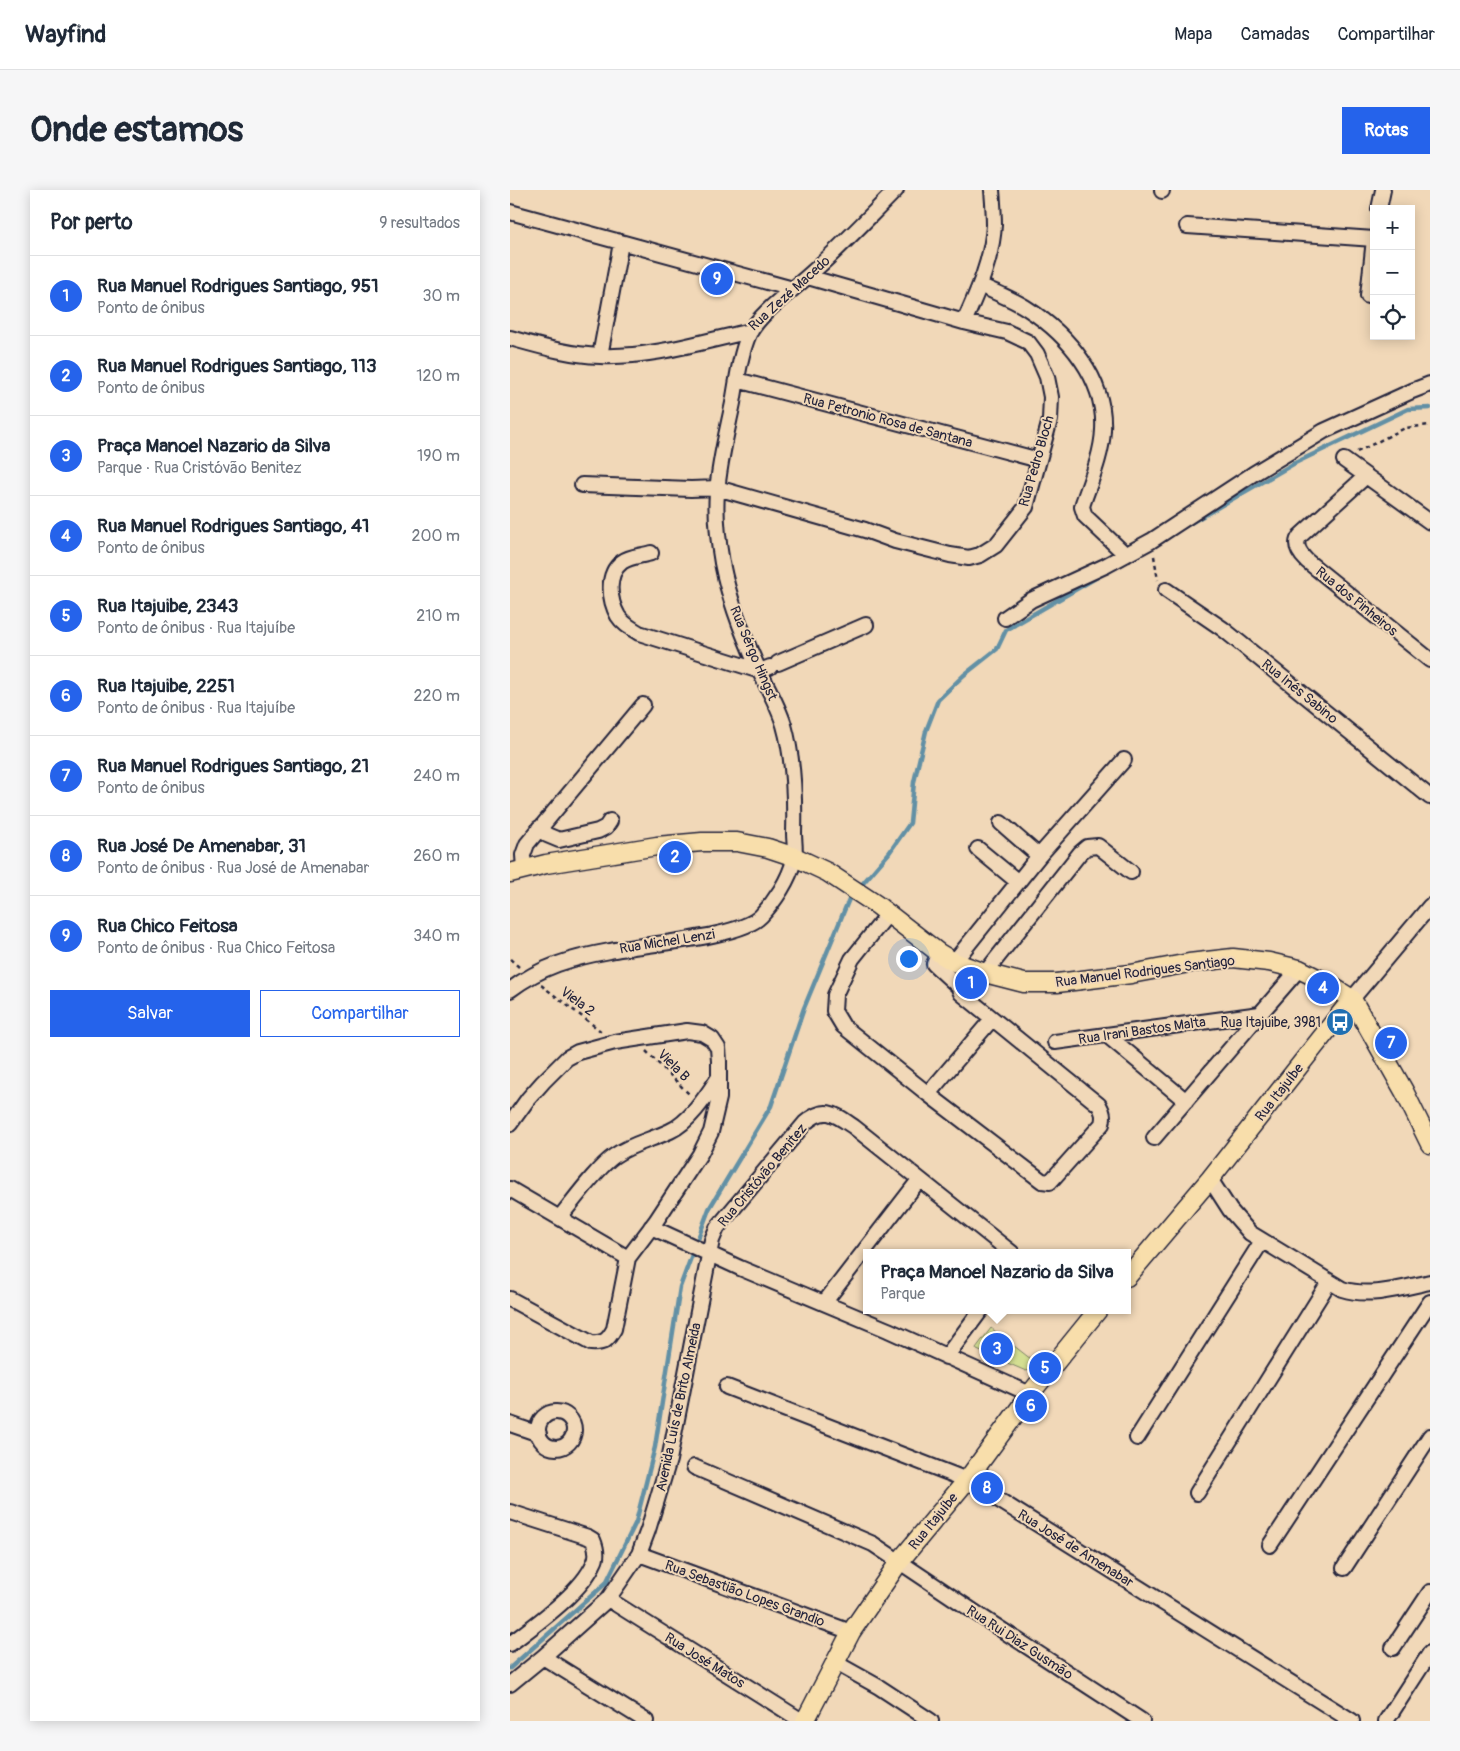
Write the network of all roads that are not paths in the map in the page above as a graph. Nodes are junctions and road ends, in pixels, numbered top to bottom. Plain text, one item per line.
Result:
1 (992, 190) edge
2 (1383, 190) edge
3 (893, 191) edge
4 (1381, 205) edge
5 (510, 212) edge
6 (1187, 226) dead end
7 (1370, 239) edge
8 (621, 243) junction
9 (1373, 250) edge
10 (808, 277) junction
11 (980, 285) junction
12 (792, 289) junction
13 (1368, 296) dead end
14 (964, 322) junction
15 (751, 331) junction
16 (510, 338) edge
17 (600, 356) junction
18 (737, 380) junction
19 (1430, 384) edge
20 (1039, 460) junction
21 (1344, 460) road end
22 (1366, 476) junction
23 (582, 485) dead end
24 (717, 488) junction
25 (1430, 522) edge
26 (651, 553) dead end
27 (1126, 555) junction
28 (1163, 587) road end
29 (1005, 618) dead end
30 (866, 625) dead end
31 (1430, 660) edge
32 (769, 667) junction
33 (643, 705) dead end
34 (1124, 760) dead end
35 (1430, 797) edge
36 (610, 821) dead end
37 (1000, 824) dead end
38 (539, 828) junction
39 (978, 849) dead end
40 (1039, 856) junction
41 (795, 857) junction
42 (517, 871) edge
43 (1131, 872) dead end
44 (1018, 882) junction
45 (1430, 906) edge
46 (882, 910) junction
47 (947, 958) junction
48 (1299, 970) junction
49 (985, 974) junction
50 (510, 990) edge
51 (1352, 999) junction
52 (1260, 1014) junction
53 (992, 1019) junction
54 (1108, 1036) junction
55 (1055, 1042) dead end
56 (719, 1077) junction
57 (928, 1094) junction
58 (1186, 1101) junction
59 (510, 1124) edge
60 (1154, 1138) dead end
61 (1430, 1144) edge
62 (1210, 1179) junction
63 (919, 1180) junction
64 (510, 1189) edge
65 (560, 1217) junction
66 (651, 1227) junction
67 (1262, 1241) junction
68 (866, 1249) edge
69 (1007, 1249) edge
70 (704, 1251) junction
71 (863, 1253) edge
72 (628, 1258) junction
73 (1131, 1272) edge
74 (1329, 1282) junction
75 (1430, 1282) edge
76 (510, 1299) edge
77 (1430, 1302) edge
78 (824, 1303) junction
79 (978, 1314) edge
80 (1094, 1314) edge
81 (946, 1357) junction
82 (727, 1387) dead end
83 (1030, 1394) junction
84 (510, 1424) edge
85 (539, 1434) dead end
86 (1430, 1436) edge
87 (1137, 1438) dead end
88 (694, 1467) dead end
89 (966, 1480) junction
90 (1197, 1493) dead end
91 (510, 1512) edge
92 (1270, 1545) dead end
93 (639, 1554) junction
94 (898, 1562) junction
95 (1344, 1568) dead end
96 (1430, 1592) edge
97 (608, 1599) junction
98 (851, 1632) junction
99 (511, 1641) edge
100 (1393, 1648) dead end
101 (1430, 1653) edge
102 (544, 1657) junction
103 (836, 1663) junction
104 (510, 1684) edge
105 (646, 1721) edge
106 (804, 1721) edge
107 (931, 1721) edge
108 (1142, 1721) edge
109 (1352, 1721) edge
110 (1386, 1721) edge

1 - 11 street
2 - 4 street
3 - 10 street, Rua Zezé Macedo
5 - 8 street
6 - 7 street
8 - 12 street
8 - 17 street
9 - 13 street
10 - 12 street, Rua Zezé Macedo
10 - 14 street, Rua Pedro Bloch
11 - 14 street
11 - 27 street
12 - 15 street, Rua Zezé Macedo
14 - 20 street, Rua Pedro Bloch
15 - 17 street, Rua Zezé Macedo
15 - 18 street, Rua Sérgo Hingst
16 - 17 street, Rua Zezé Macedo
18 - 20 street, Rua Petronio Rosa de Santana
18 - 24 street, Rua Sérgo Hingst
19 - 27 street
20 - 24 street, Rua Pedro Bloch
21 - 22 street
22 - 25 street
22 - 31 street, Rua dos Pinheiros
23 - 24 street
24 - 32 street, Rua Sérgo Hingst
26 - 32 street
27 - 29 street
28 - 35 street, Rua Inês Sabino
30 - 32 street
32 - 41 street, Rua Sérgo Hingst
33 - 38 street
34 - 40 street
36 - 38 street
37 - 40 street
38 - 42 street
39 - 44 street
40 - 44 street
41 - 42 main road, Rua Manuel Rodrigues Santiago
41 - 46 main road, Rua Manuel Rodrigues Santiago
41 - 50 street, Rua Michel Lenzi
43 - 49 street
44 - 47 street
45 - 51 street, Rua Itajuíbe
46 - 47 main road, Rua Manuel Rodrigues Santiago
46 - 57 street
47 - 49 main road, Rua Manuel Rodrigues Santiago
47 - 53 street
48 - 49 main road, Rua Manuel Rodrigues Santiago
48 - 51 main road, Rua Manuel Rodrigues Santiago
48 - 52 street
51 - 61 main road, Rua Manuel Rodrigues Santiago
51 - 62 main road, Rua Itajuíbe
52 - 54 street, Rua Irani Bastos Malta
52 - 58 street
53 - 57 street
53 - 57 street
54 - 55 street, Rua Irani Bastos Malta
54 - 58 street
56 - 59 street
56 - 65 street
56 - 66 street
58 - 60 street
62 - 67 street
62 - 73 main road, Rua Itajuíbe
63 - 68 street
63 - 69 street, Rua Cristóvão Benitez
63 - 70 street, Rua Cristóvão Benitez
64 - 65 street
65 - 72 street
66 - 70 street
66 - 72 street
67 - 74 street
67 - 87 street
70 - 78 street
70 - 93 street, Avenida Luís de Brito Almeida
71 - 78 street
72 - 76 street
74 - 75 street
74 - 90 street
77 - 92 street
78 - 81 street
79 - 81 street
80 - 83 main road, Rua Itajuíbe
81 - 83 street
82 - 89 street, Rua José de Amenabar
83 - 89 main road, Rua Itajuíbe
84 - 85 street
86 - 95 street
88 - 94 street, Rua Rui Diaz Gusmão
89 - 94 main road, Rua Itajuíbe
89 - 109 street, Rua José de Amenabar
91 - 99 street
93 - 97 street, Avenida Luís de Brito Almeida
93 - 98 street, Rua Sebastião Lopes Grandio
94 - 98 main road, Rua Itajuíbe
94 - 108 street, Rua Rui Diaz Gusmão
96 - 100 street
97 - 102 street, Avenida Luís de Brito Almeida
97 - 106 street, Rua José Matos
98 - 103 main road, Rua Itajuíbe
101 - 110 street
102 - 104 street, Avenida Luís de Brito Almeida
102 - 105 street
103 - 106 main road, Rua Itajuíbe
103 - 107 street

